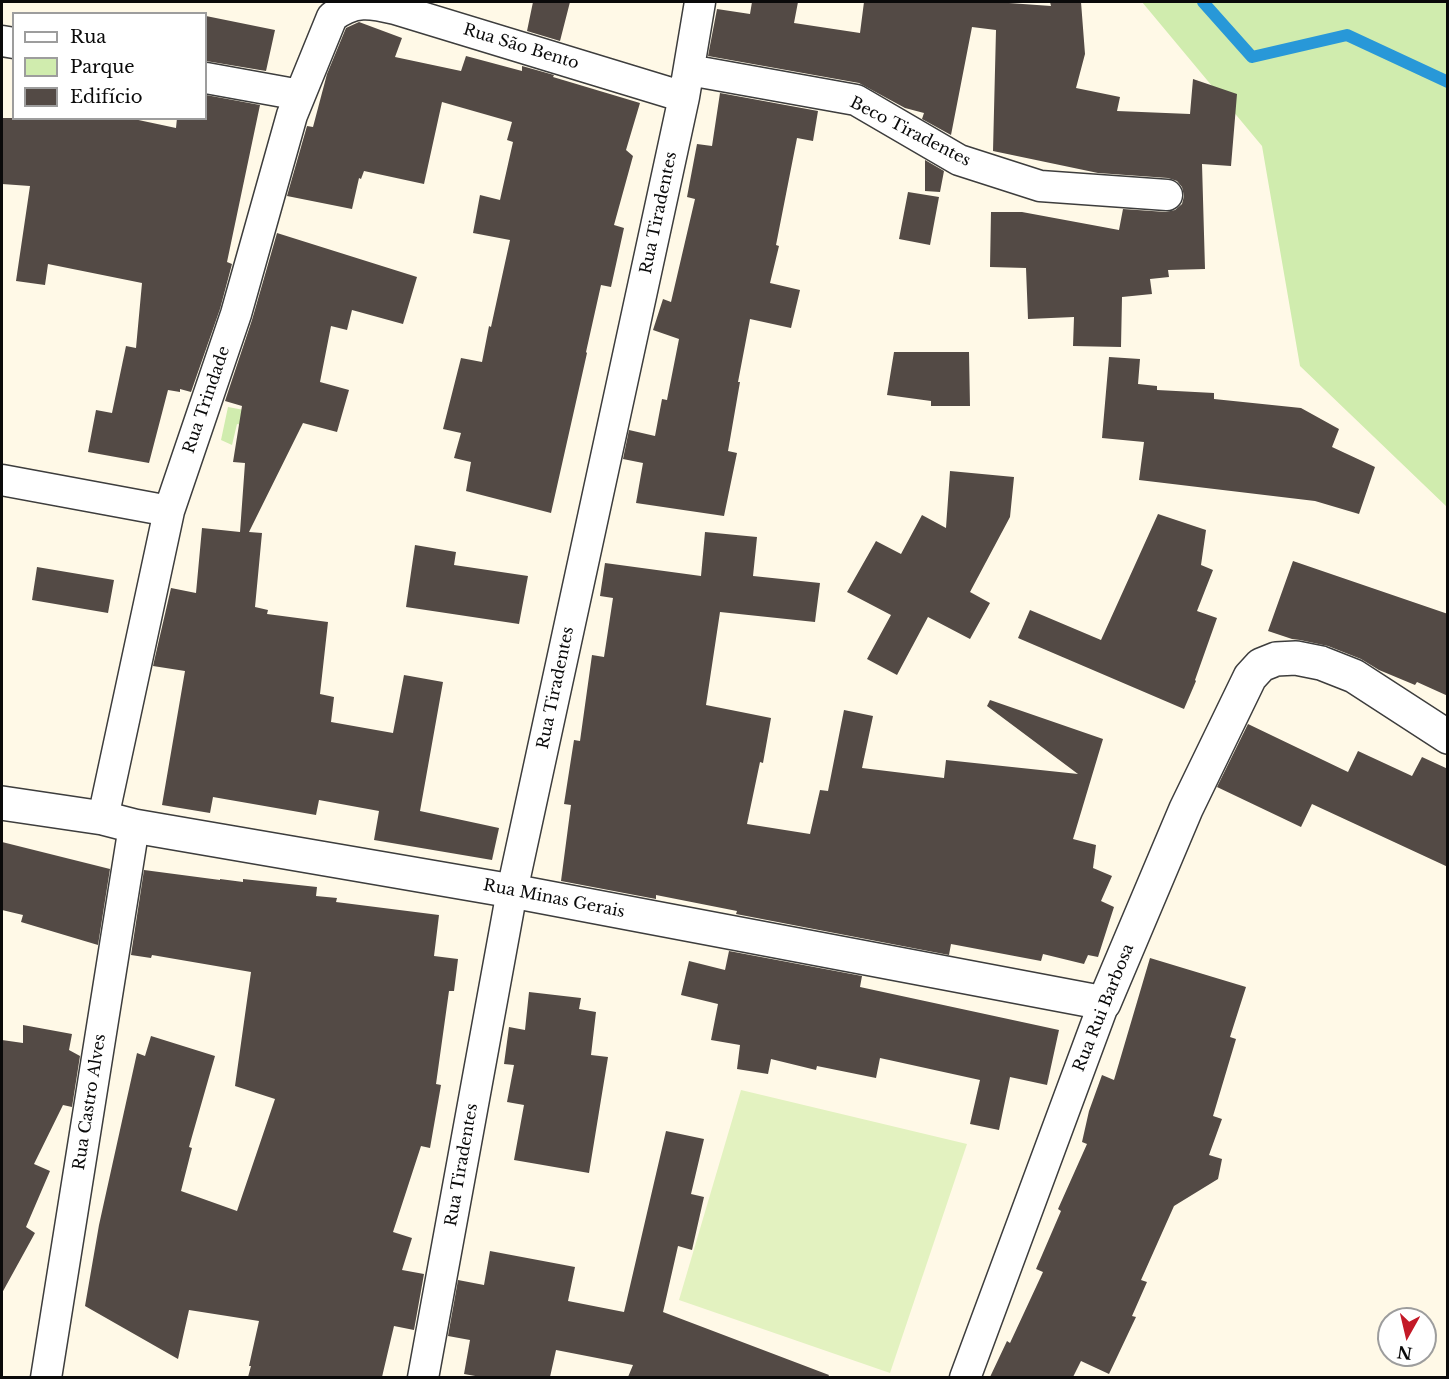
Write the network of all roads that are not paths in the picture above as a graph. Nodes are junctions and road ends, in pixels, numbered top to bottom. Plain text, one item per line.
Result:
1 (700, 2) edge
2 (357, 4) joint
3 (207, 78) edge
4 (687, 83) junction
5 (300, 95) junction
6 (1167, 195) dead end
7 (2, 480) edge
8 (169, 511) junction
9 (1448, 737) edge
10 (2, 803) edge
11 (118, 822) junction
12 (512, 891) junction
13 (1104, 1004) junction
14 (46, 1377) edge
15 (423, 1377) edge
16 (965, 1377) edge

1 - 4 street, Rua Tiradentes
2 - 4 street, Rua São Bento
2 - 5 street, Rua Trindade
3 - 5 street
4 - 6 street, Beco Tiradentes
4 - 12 street, Rua Tiradentes
5 - 8 street, Rua Trindade
7 - 8 street
8 - 11 street, Rua Trindade
9 - 13 street, Rua Rui Barbosa
10 - 11 street, Rua Minas Gerais
11 - 12 street, Rua Minas Gerais
11 - 14 street, Rua Castro Alves
12 - 13 street, Rua Minas Gerais
12 - 15 street, Rua Tiradentes
13 - 16 street, Rua Rui Barbosa

